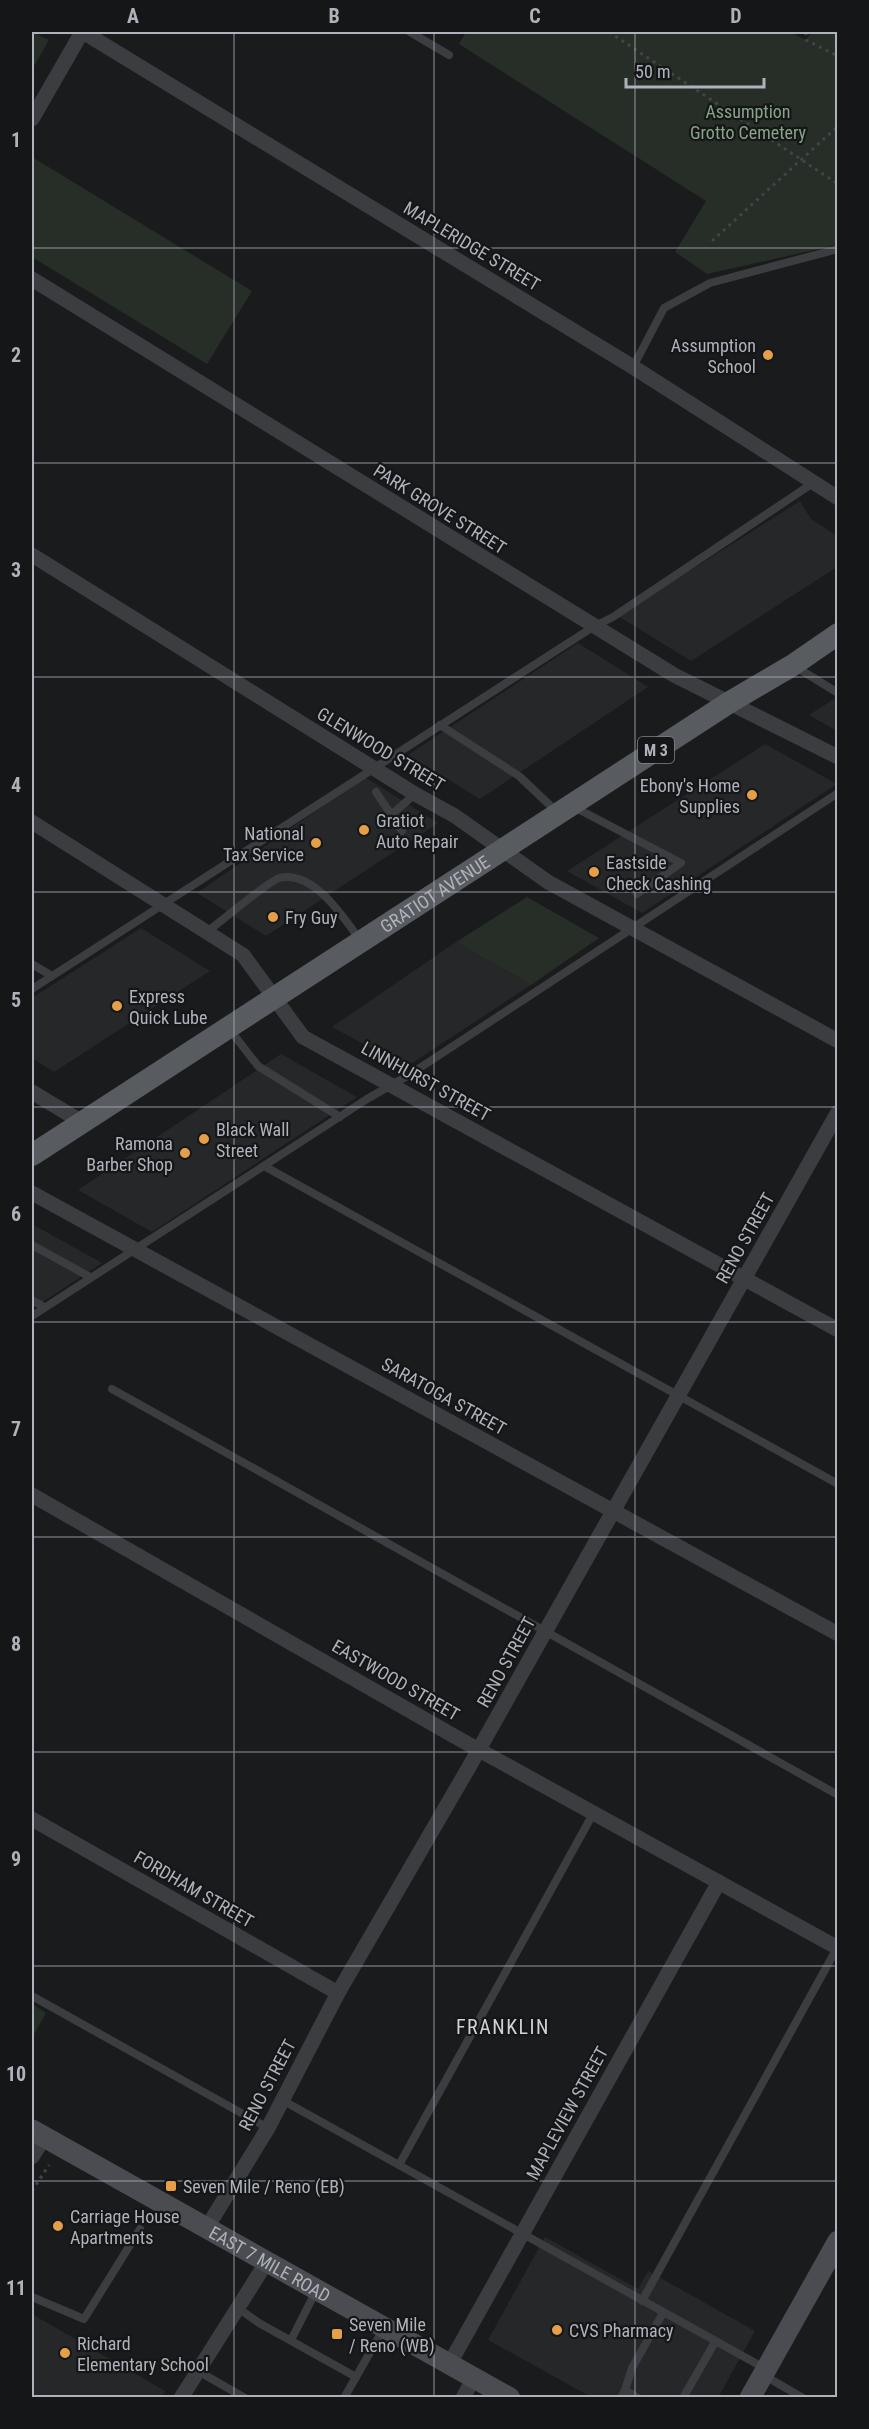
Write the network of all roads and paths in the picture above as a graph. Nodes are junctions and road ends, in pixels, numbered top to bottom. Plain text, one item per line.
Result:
1 (83, 32) edge
2 (410, 32) edge
3 (609, 32) edge
4 (806, 32) edge
5 (449, 56) dead end
6 (837, 56) edge
7 (32, 119) edge
8 (837, 126) edge
9 (800, 159) junction
10 (837, 184) edge
11 (712, 241) dead end
12 (837, 249) edge
13 (32, 279) edge
14 (633, 367) junction
15 (813, 483) junction
16 (837, 498) edge
17 (32, 555) edge
18 (593, 627) junction
19 (837, 634) edge
20 (793, 665) junction
21 (837, 693) edge
22 (730, 702) junction
23 (440, 725) junction
24 (837, 757) edge
25 (375, 769) junction
26 (376, 792) dead end
27 (837, 793) edge
28 (415, 794) junction
29 (564, 809) junction
30 (391, 815) junction
31 (32, 822) edge
32 (402, 831) dead end
33 (503, 849) junction
34 (637, 894) dead end
35 (165, 904) junction
36 (630, 929) junction
37 (208, 931) junction
38 (361, 942) junction
39 (32, 964) edge
40 (51, 976) junction
41 (32, 989) edge
42 (275, 997) junction
43 (228, 1027) junction
44 (837, 1041) edge
45 (392, 1085) junction
46 (32, 1092) edge
47 (837, 1112) edge
48 (340, 1117) junction
49 (82, 1122) junction
50 (32, 1155) edge
51 (264, 1166) junction
52 (32, 1192) edge
53 (32, 1245) edge
54 (135, 1248) junction
55 (90, 1276) junction
56 (745, 1278) junction
57 (32, 1300) edge
58 (44, 1307) junction
59 (32, 1316) edge
60 (837, 1330) edge
61 (112, 1389) dead end
62 (678, 1397) junction
63 (837, 1484) edge
64 (32, 1496) edge
65 (614, 1511) junction
66 (546, 1631) junction
67 (837, 1634) edge
68 (479, 1749) junction
69 (837, 1795) edge
70 (594, 1812) junction
71 (32, 1819) edge
72 (719, 1882) junction
73 (837, 1948) edge
74 (338, 1993) junction
75 (32, 1996) edge
76 (282, 2100) junction
77 (268, 2128) junction
78 (38, 2134) edge
79 (32, 2157) edge
80 (399, 2165) junction
81 (140, 2229) dead end
82 (206, 2229) junction
83 (522, 2234) junction
84 (837, 2241) edge
85 (266, 2263) junction
86 (316, 2290) junction
87 (32, 2297) edge
88 (642, 2301) junction
89 (238, 2308) junction
90 (663, 2313) junction
91 (384, 2327) junction
92 (291, 2340) junction
93 (715, 2342) junction
94 (450, 2363) junction
95 (198, 2371) junction
96 (764, 2372) junction
97 (356, 2377) junction
98 (474, 2377) junction
99 (623, 2394) edge
100 (181, 2397) edge
101 (244, 2397) edge
102 (344, 2397) edge
103 (463, 2397) edge
104 (510, 2397) edge
105 (638, 2397) edge
106 (683, 2397) edge
107 (750, 2397) edge
108 (803, 2397) edge

1 - 7 street
1 - 14 street, MAPLERIDGE STREET
2 - 5 lane
3 - 9 path
4 - 6 path
8 - 9 path
9 - 10 path
9 - 11 path
12 - 14 lane
13 - 18 street, PARK GROVE STREET
14 - 15 street, MAPLERIDGE STREET
15 - 16 street, MAPLERIDGE STREET
15 - 18 lane
17 - 25 street, GLENWOOD STREET
18 - 22 street, PARK GROVE STREET
18 - 23 lane
19 - 20 main road, GRATIOT AVENUE / M 3
20 - 21 lane
20 - 22 main road, GRATIOT AVENUE / M 3
22 - 24 street, PARK GROVE STREET
22 - 29 main road, GRATIOT AVENUE / M 3
23 - 25 lane
23 - 29 lane
25 - 28 street, GLENWOOD STREET
25 - 35 lane
26 - 30 lane
27 - 36 lane
28 - 30 lane
28 - 33 street, GLENWOOD STREET
29 - 33 main road, GRATIOT AVENUE / M 3
29 - 34 lane
30 - 32 lane
31 - 35 street, LINNHURST STREET
33 - 36 street, GLENWOOD STREET
33 - 38 main road, GRATIOT AVENUE / M 3
35 - 37 street, LINNHURST STREET
35 - 40 lane
36 - 44 street, GLENWOOD STREET
36 - 45 lane
37 - 38 lane
37 - 42 street, LINNHURST STREET
38 - 42 main road, GRATIOT AVENUE / M 3
39 - 40 lane
40 - 41 lane
42 - 43 main road, GRATIOT AVENUE / M 3
42 - 45 street, LINNHURST STREET
43 - 48 lane
43 - 49 main road, GRATIOT AVENUE / M 3
45 - 48 lane
45 - 56 street, LINNHURST STREET
46 - 49 street
47 - 56 street, RENO STREET
48 - 51 lane
49 - 50 main road, GRATIOT AVENUE / M 3
51 - 54 lane
51 - 62 lane
52 - 54 street, SARATOGA STREET
53 - 55 lane
54 - 55 lane
54 - 65 street, SARATOGA STREET
55 - 58 lane
56 - 60 street, LINNHURST STREET
56 - 62 street, RENO STREET
57 - 58 lane
58 - 59 lane
61 - 66 lane
62 - 63 lane
62 - 65 street, RENO STREET
64 - 68 street, EASTWOOD STREET
65 - 66 street, RENO STREET
65 - 67 street, SARATOGA STREET
66 - 68 street, RENO STREET
66 - 69 lane
68 - 70 street, EASTWOOD STREET
68 - 74 street, RENO STREET
70 - 72 street, EASTWOOD STREET
70 - 80 lane
71 - 74 street, FORDHAM STREET
72 - 73 street, EASTWOOD STREET
72 - 83 street, MAPLEVIEW STREET
73 - 88 lane
74 - 76 street, RENO STREET
75 - 77 lane
76 - 77 street, RENO STREET
76 - 80 lane
77 - 82 street, RENO STREET
78 - 79 street
78 - 82 street, EAST 7 MILE ROAD
80 - 83 lane
81 - 87 lane
82 - 85 street, EAST 7 MILE ROAD
83 - 88 lane
83 - 94 street, MAPLEVIEW STREET
84 - 96 street
85 - 86 street, EAST 7 MILE ROAD
85 - 89 street
86 - 91 street, EAST 7 MILE ROAD
86 - 92 lane
88 - 90 lane
89 - 92 lane
89 - 95 street
90 - 93 lane
90 - 99 lane
91 - 94 street, EAST 7 MILE ROAD
91 - 97 lane
92 - 97 lane
93 - 96 lane
93 - 106 lane
94 - 98 street, EAST 7 MILE ROAD
95 - 100 street
95 - 101 lane
96 - 107 street
96 - 108 lane
97 - 102 lane
98 - 103 street
98 - 104 street, EAST 7 MILE ROAD
99 - 105 lane

